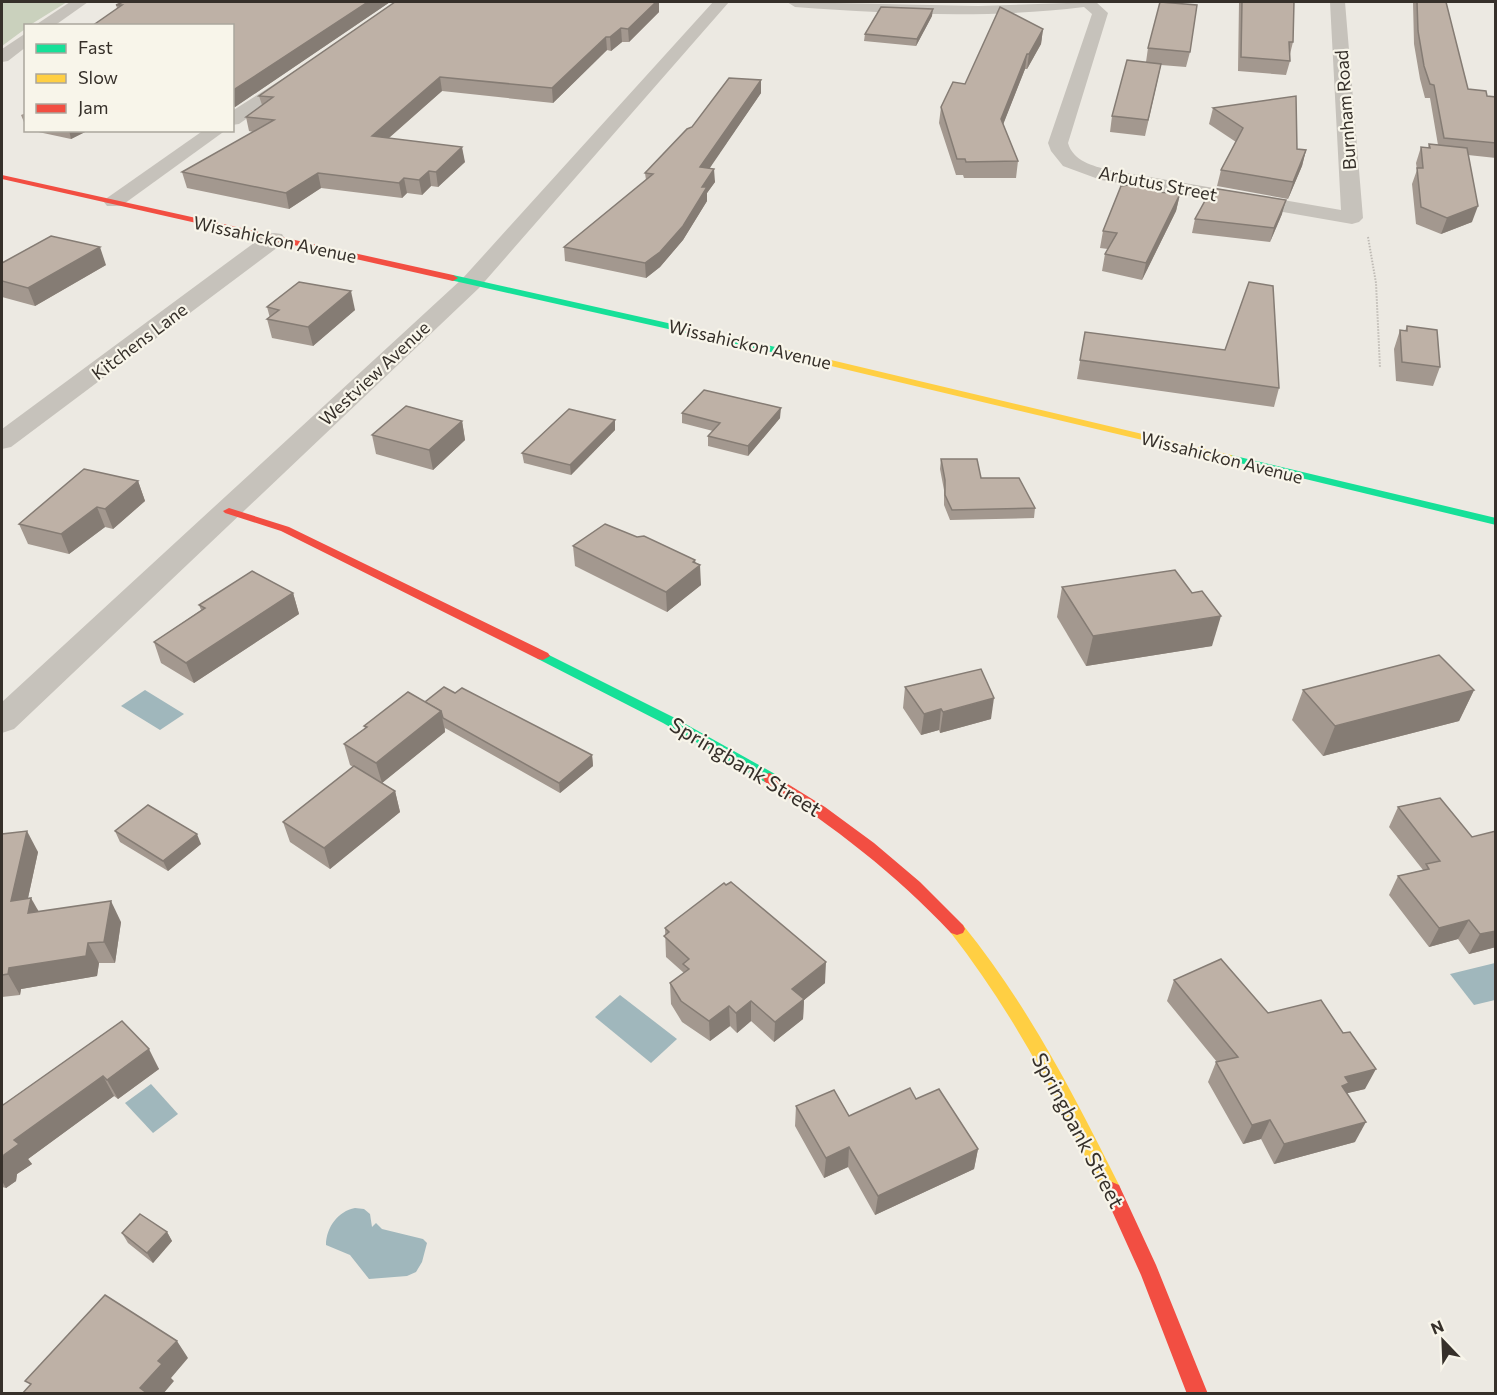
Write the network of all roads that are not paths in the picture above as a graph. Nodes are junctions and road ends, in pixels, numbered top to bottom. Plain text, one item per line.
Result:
1 (80, 2) edge
2 (721, 2) edge
3 (795, 2) edge
4 (1088, 2) edge
5 (1338, 2) edge
6 (45, 24) edge
7 (24, 40) edge
8 (2, 57) edge
9 (310, 66) edge
10 (234, 119) edge
11 (214, 132) edge
12 (2, 177) edge
13 (114, 202) junction
14 (1352, 218) joint
15 (274, 239) junction
16 (471, 283) junction
17 (2, 441) edge
18 (229, 510) junction
19 (1496, 522) edge
20 (2, 721) edge
21 (1198, 1394) edge

1 - 6 street
2 - 16 street, Westview Avenue
3 - 4 street
4 - 14 street, Arbutus Street
5 - 14 street, Burnham Road
7 - 8 street
9 - 10 street
11 - 13 street
12 - 13 street, Wissahickon Avenue
13 - 15 street, Wissahickon Avenue
15 - 16 street, Wissahickon Avenue
15 - 17 street, Kitchens Lane
16 - 18 street, Westview Avenue
16 - 19 street, Wissahickon Avenue
18 - 20 street, Westview Avenue
18 - 21 street, Springbank Street

